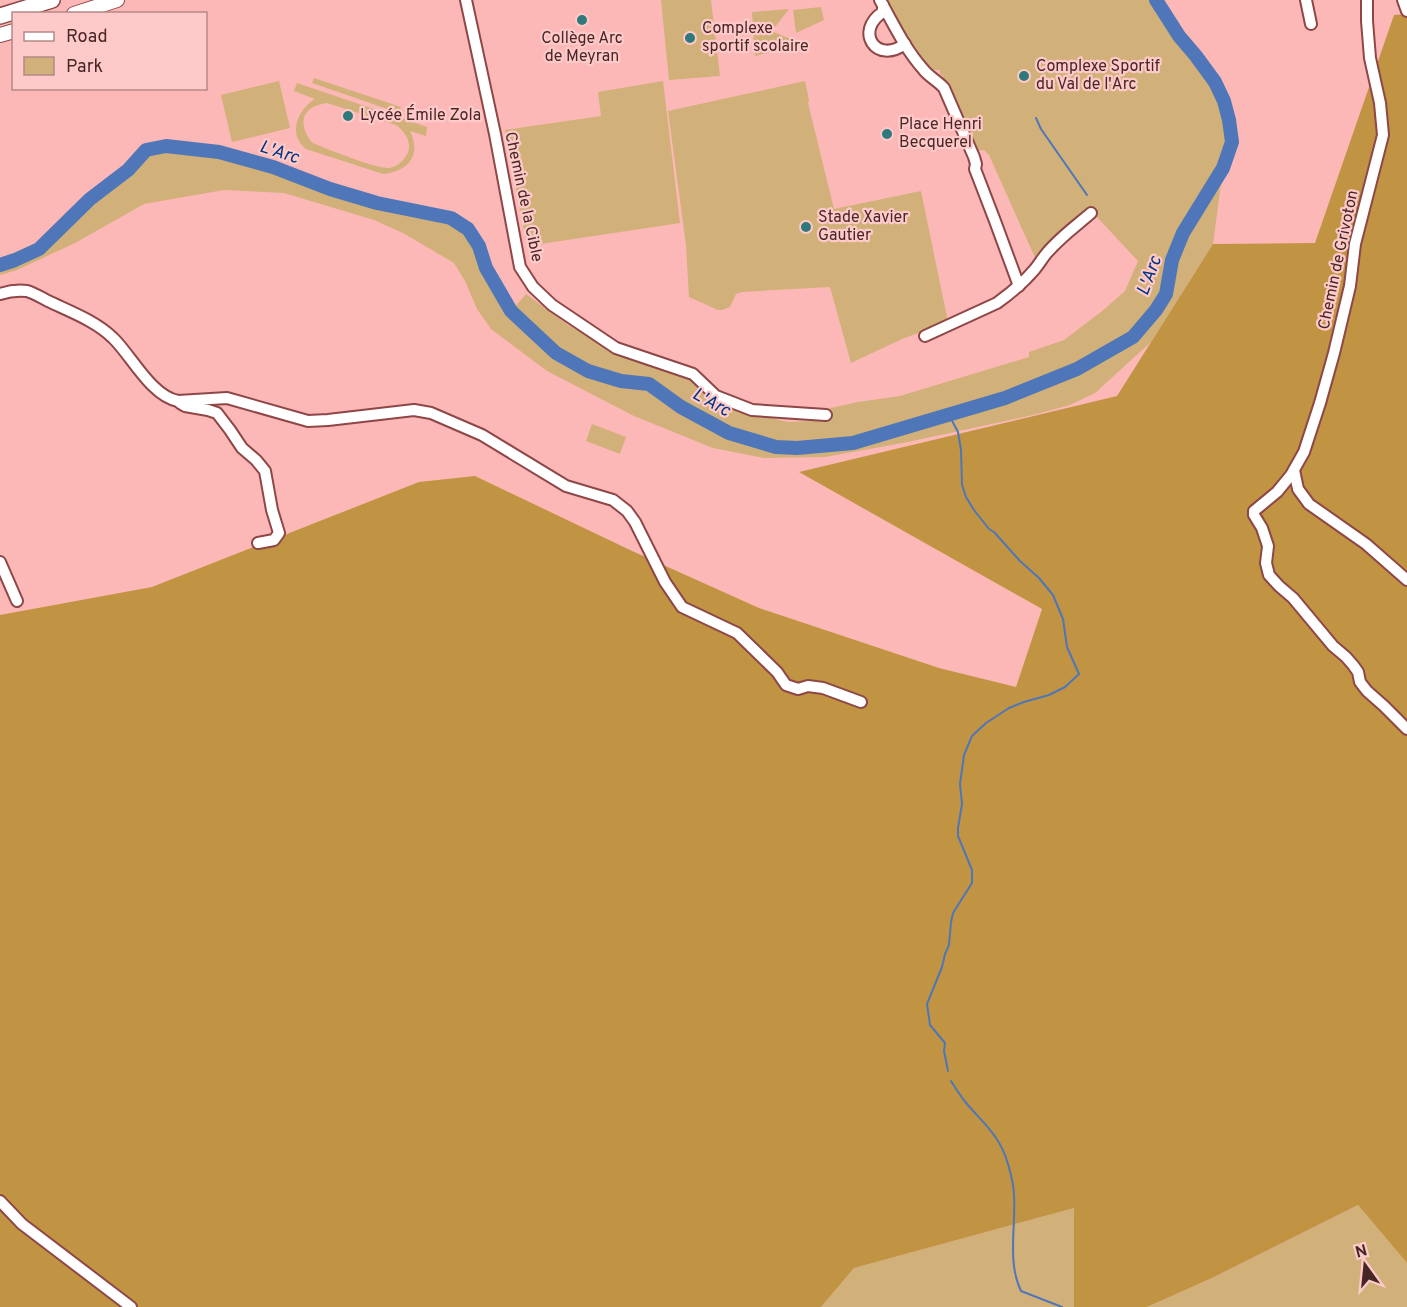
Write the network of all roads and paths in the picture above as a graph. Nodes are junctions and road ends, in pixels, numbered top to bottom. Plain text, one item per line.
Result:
1 (52, 0) edge
2 (117, 0) edge
3 (466, 0) edge
4 (1306, 0) edge
5 (1367, 0) edge
6 (1403, 0) edge
7 (882, 3) edge
8 (1407, 11) edge
9 (13, 12) edge
10 (80, 12) edge
11 (1311, 24) dead end
12 (905, 44) junction
13 (1091, 213) dead end
14 (1018, 286) junction
15 (0, 294) edge
16 (925, 336) dead end
17 (178, 401) junction
18 (826, 415) dead end
19 (1294, 470) junction
20 (258, 543) dead end
21 (0, 562) edge
22 (1407, 580) edge
23 (17, 601) dead end
24 (861, 702) dead end
25 (1407, 729) edge
26 (0, 1201) edge
27 (131, 1307) edge

1 - 9 highway
2 - 10 main road
3 - 18 street, Chemin de la Cible
4 - 11 street
5 - 19 street, Chemin de Grivoton
6 - 8 street
7 - 12 street
7 - 12 street
12 - 14 street
13 - 14 street
14 - 16 street
15 - 17 street
17 - 20 street
17 - 24 street
19 - 22 street
19 - 25 street, Chemin de Grivoton
21 - 23 street
26 - 27 street

